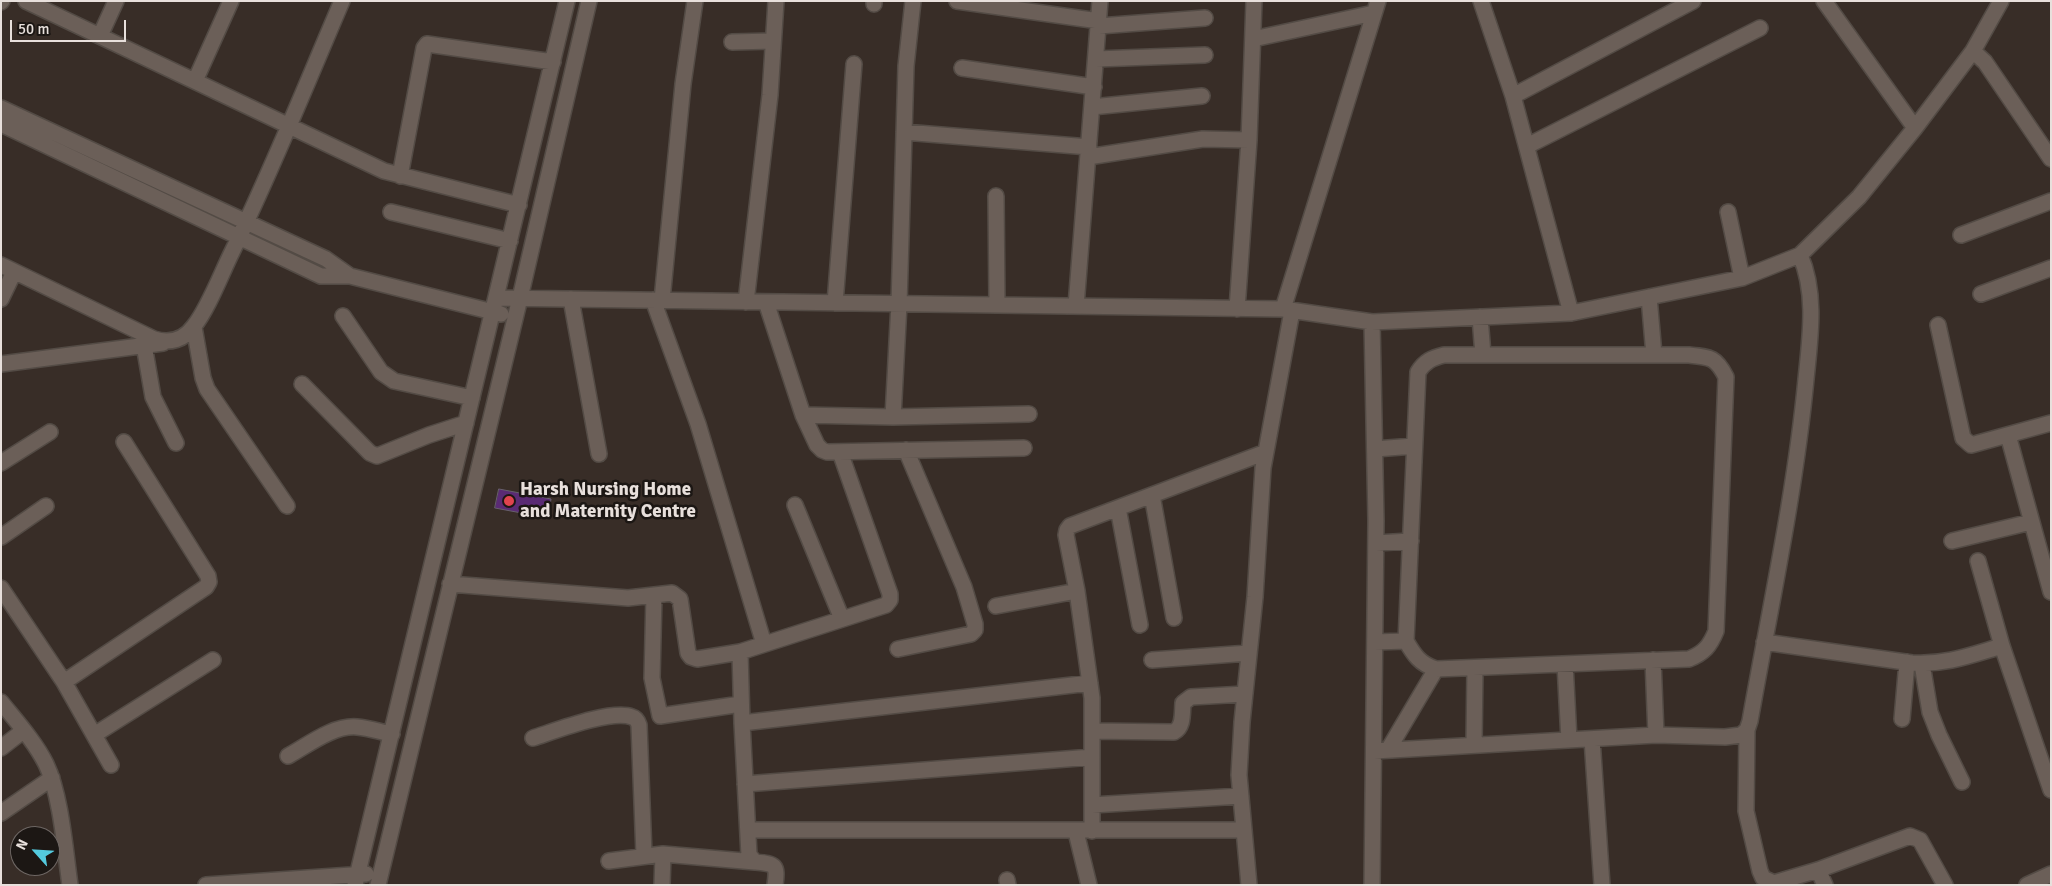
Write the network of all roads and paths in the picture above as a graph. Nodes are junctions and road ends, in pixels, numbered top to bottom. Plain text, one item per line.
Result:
1 (26, 1) edge
2 (116, 1) edge
3 (231, 1) edge
4 (342, 1) edge
5 (567, 1) edge
6 (589, 1) edge
7 (695, 1) edge
8 (776, 1) edge
9 (913, 1) edge
10 (957, 1) edge
11 (1100, 1) edge
12 (1254, 1) edge
13 (1481, 1) edge
14 (1693, 1) edge
15 (1824, 1) edge
16 (2001, 1) edge
17 (1376, 7) edge
18 (1205, 18) dead end
19 (1099, 23) junction
20 (1760, 28) dead end
21 (100, 36) junction
22 (1253, 39) junction
23 (773, 41) junction
24 (732, 42) dead end
25 (1974, 51) junction
26 (1205, 56) dead end
27 (1096, 59) junction
28 (553, 62) junction
29 (854, 64) dead end
30 (962, 68) dead end
31 (195, 81) junction
32 (1094, 88) junction
33 (1202, 96) dead end
34 (1513, 96) junction
35 (1092, 107) junction
36 (1, 108) edge
37 (1, 124) edge
38 (288, 125) junction
39 (1915, 128) junction
40 (904, 132) junction
41 (1249, 140) junction
42 (1527, 146) junction
43 (1089, 152) junction
44 (2051, 159) edge
45 (400, 176) junction
46 (996, 196) dead end
47 (2051, 201) edge
48 (519, 205) junction
49 (391, 212) dead end
50 (1728, 212) dead end
51 (246, 222) junction
52 (1961, 235) dead end
53 (239, 236) junction
54 (510, 241) junction
55 (1800, 255) junction
56 (2051, 268) edge
57 (8, 269) edge
58 (350, 276) junction
59 (1742, 278) junction
60 (1981, 294) dead end
61 (1649, 297) junction
62 (520, 298) junction
63 (1, 299) edge
64 (571, 299) junction
65 (657, 300) junction
66 (746, 302) junction
67 (766, 302) junction
68 (835, 303) junction
69 (899, 304) junction
70 (495, 305) junction
71 (997, 305) junction
72 (1076, 306) junction
73 (1237, 309) junction
74 (1288, 310) junction
75 (1571, 313) junction
76 (343, 316) dead end
77 (515, 317) junction
78 (1480, 317) junction
79 (1372, 322) junction
80 (1938, 325) dead end
81 (194, 326) junction
82 (165, 342) junction
83 (144, 345) junction
84 (1483, 355) junction
85 (1654, 355) junction
86 (1, 364) edge
87 (302, 384) dead end
88 (472, 398) junction
89 (1029, 414) dead end
90 (803, 415) junction
91 (893, 417) junction
92 (466, 423) junction
93 (2051, 423) edge
94 (50, 432) dead end
95 (2008, 435) junction
96 (124, 442) dead end
97 (176, 443) dead end
98 (1414, 446) junction
99 (1024, 448) dead end
100 (1375, 449) junction
101 (906, 450) junction
102 (840, 452) junction
103 (1266, 452) junction
104 (600, 454) dead end
105 (1, 463) edge
106 (1152, 495) junction
107 (795, 505) dead end
108 (46, 506) dead end
109 (287, 506) dead end
110 (1118, 508) junction
111 (2032, 522) junction
112 (1, 537) edge
113 (1952, 540) dead end
114 (1410, 541) junction
115 (1376, 543) junction
116 (436, 550) junction
117 (458, 554) junction
118 (1978, 561) dead end
119 (450, 584) junction
120 (1078, 592) junction
121 (2051, 592) edge
122 (654, 595) junction
123 (4, 597) edge
124 (996, 606) dead end
125 (1174, 618) dead end
126 (842, 619) junction
127 (1140, 625) dead end
128 (1406, 641) junction
129 (1375, 642) junction
130 (1764, 642) junction
131 (764, 644) junction
132 (2002, 646) junction
133 (898, 649) dead end
134 (740, 652) junction
135 (1249, 653) junction
136 (213, 660) dead end
137 (1152, 660) dead end
138 (1653, 660) junction
139 (1906, 662) junction
140 (1565, 664) junction
141 (1922, 664) junction
142 (1475, 668) junction
143 (1436, 669) junction
144 (64, 682) junction
145 (1090, 683) junction
146 (1245, 694) junction
147 (1, 702) edge
148 (741, 704) junction
149 (1902, 719) dead end
150 (742, 723) junction
151 (1747, 730) junction
152 (24, 731) junction
153 (1092, 731) junction
154 (392, 734) junction
155 (94, 735) junction
156 (1656, 735) junction
157 (533, 738) dead end
158 (1592, 739) junction
159 (1569, 740) junction
160 (1474, 745) junction
161 (1, 748) edge
162 (1381, 751) junction
163 (288, 756) dead end
164 (1092, 757) junction
165 (111, 765) dead end
166 (52, 778) junction
167 (1962, 782) dead end
168 (745, 784) junction
169 (2051, 790) edge
170 (1241, 796) junction
171 (1092, 805) junction
172 (1, 814) edge
173 (748, 830) junction
174 (1244, 830) junction
175 (1084, 832) junction
176 (663, 854) junction
177 (644, 855) junction
178 (609, 861) dead end
179 (755, 862) junction
180 (1818, 870) junction
181 (2051, 874) edge
182 (379, 879) edge
183 (356, 880) edge
184 (70, 885) edge
185 (206, 885) edge
186 (662, 885) edge
187 (775, 885) edge
188 (1089, 885) edge
189 (1249, 885) edge
190 (1372, 885) edge
191 (1602, 885) edge
192 (1825, 885) edge
193 (1945, 885) edge
194 (2027, 885) edge

1 - 21 street
2 - 21 street
3 - 31 street
4 - 38 street
5 - 28 street
6 - 62 street
7 - 65 street
8 - 23 street
9 - 40 street
10 - 19 street
11 - 19 street
12 - 22 street
13 - 34 street
14 - 34 street
15 - 39 street
16 - 25 street
17 - 22 street
17 - 74 street
18 - 19 street
19 - 27 street
20 - 42 street
21 - 31 street
22 - 41 street
23 - 24 street
23 - 66 street
25 - 39 street
25 - 44 street
26 - 27 street
27 - 32 street
28 - 45 street
28 - 48 street
29 - 68 street
30 - 32 street
31 - 38 street
32 - 35 street
33 - 35 street
34 - 42 street
35 - 43 street
36 - 51 street
37 - 53 street
38 - 45 street
38 - 51 street
39 - 55 street
40 - 43 street
40 - 69 street
41 - 43 street
41 - 73 street
42 - 75 street
43 - 72 street
45 - 48 street
46 - 71 street
47 - 52 street
48 - 54 street
49 - 54 street
50 - 59 street
51 - 53 street
51 - 58 street
53 - 58 street
53 - 81 street
54 - 70 street
55 - 59 street
55 - 130 street
56 - 60 street
57 - 63 street
57 - 82 street
58 - 70 street
59 - 61 street
61 - 75 street
61 - 85 street
62 - 64 street
62 - 70 street
62 - 77 street
64 - 65 street
64 - 104 street
65 - 66 street
65 - 131 street
66 - 67 street
67 - 68 street
67 - 90 street
68 - 69 street
69 - 71 street
69 - 91 street
70 - 77 street
70 - 88 street
71 - 72 street
72 - 73 street
73 - 74 street
74 - 79 street
74 - 103 street
75 - 78 street
76 - 88 street
77 - 117 street
78 - 79 street
78 - 84 street
79 - 100 street
80 - 95 street
81 - 82 street
81 - 109 street
82 - 83 street
83 - 86 street
83 - 97 street
84 - 85 street
84 - 98 street
85 - 138 street
87 - 92 street
88 - 92 street
89 - 91 street
90 - 91 street
90 - 102 street
92 - 116 street
93 - 95 street
94 - 105 street
95 - 111 street
96 - 144 street
98 - 100 street
98 - 114 street
99 - 101 street
100 - 115 street
101 - 102 street
101 - 133 street
102 - 126 street
103 - 106 street
103 - 135 street
106 - 110 street
106 - 125 street
107 - 126 street
108 - 112 street
110 - 120 street
110 - 127 street
111 - 113 street
111 - 121 street
114 - 115 street
114 - 128 street
115 - 129 street
116 - 117 street
116 - 154 street
117 - 119 street
118 - 132 street
119 - 122 street
119 - 182 street
120 - 124 street
120 - 145 street
122 - 134 street
122 - 148 street
123 - 144 street
126 - 131 street
128 - 129 street
128 - 143 street
129 - 162 street
130 - 139 street
130 - 151 street
131 - 134 street
132 - 141 street
132 - 169 street
134 - 148 street
135 - 137 street
135 - 146 street
136 - 155 street
138 - 140 street
138 - 156 street
139 - 141 street
139 - 149 street
140 - 142 street
140 - 159 street
141 - 167 street
142 - 143 street
142 - 160 street
143 - 162 street
144 - 155 street
145 - 150 street
145 - 153 street
146 - 153 street
146 - 170 street
147 - 152 street
148 - 150 street
150 - 168 street
151 - 156 street
151 - 180 street
152 - 161 street
152 - 166 street
153 - 164 street
154 - 163 street
154 - 183 street
155 - 165 street
156 - 158 street
157 - 177 street
158 - 159 street
158 - 191 street
159 - 160 street
160 - 162 street
162 - 190 street
164 - 168 street
164 - 171 street
166 - 172 street
166 - 184 street
168 - 173 street
170 - 171 street
170 - 174 street
171 - 175 street
173 - 175 street
173 - 179 street
174 - 175 street
174 - 189 street
175 - 188 street
176 - 177 street
176 - 179 street
176 - 186 street
177 - 178 street
179 - 187 street
180 - 192 street
180 - 193 street
181 - 194 street
182 - 183 street
183 - 185 street

